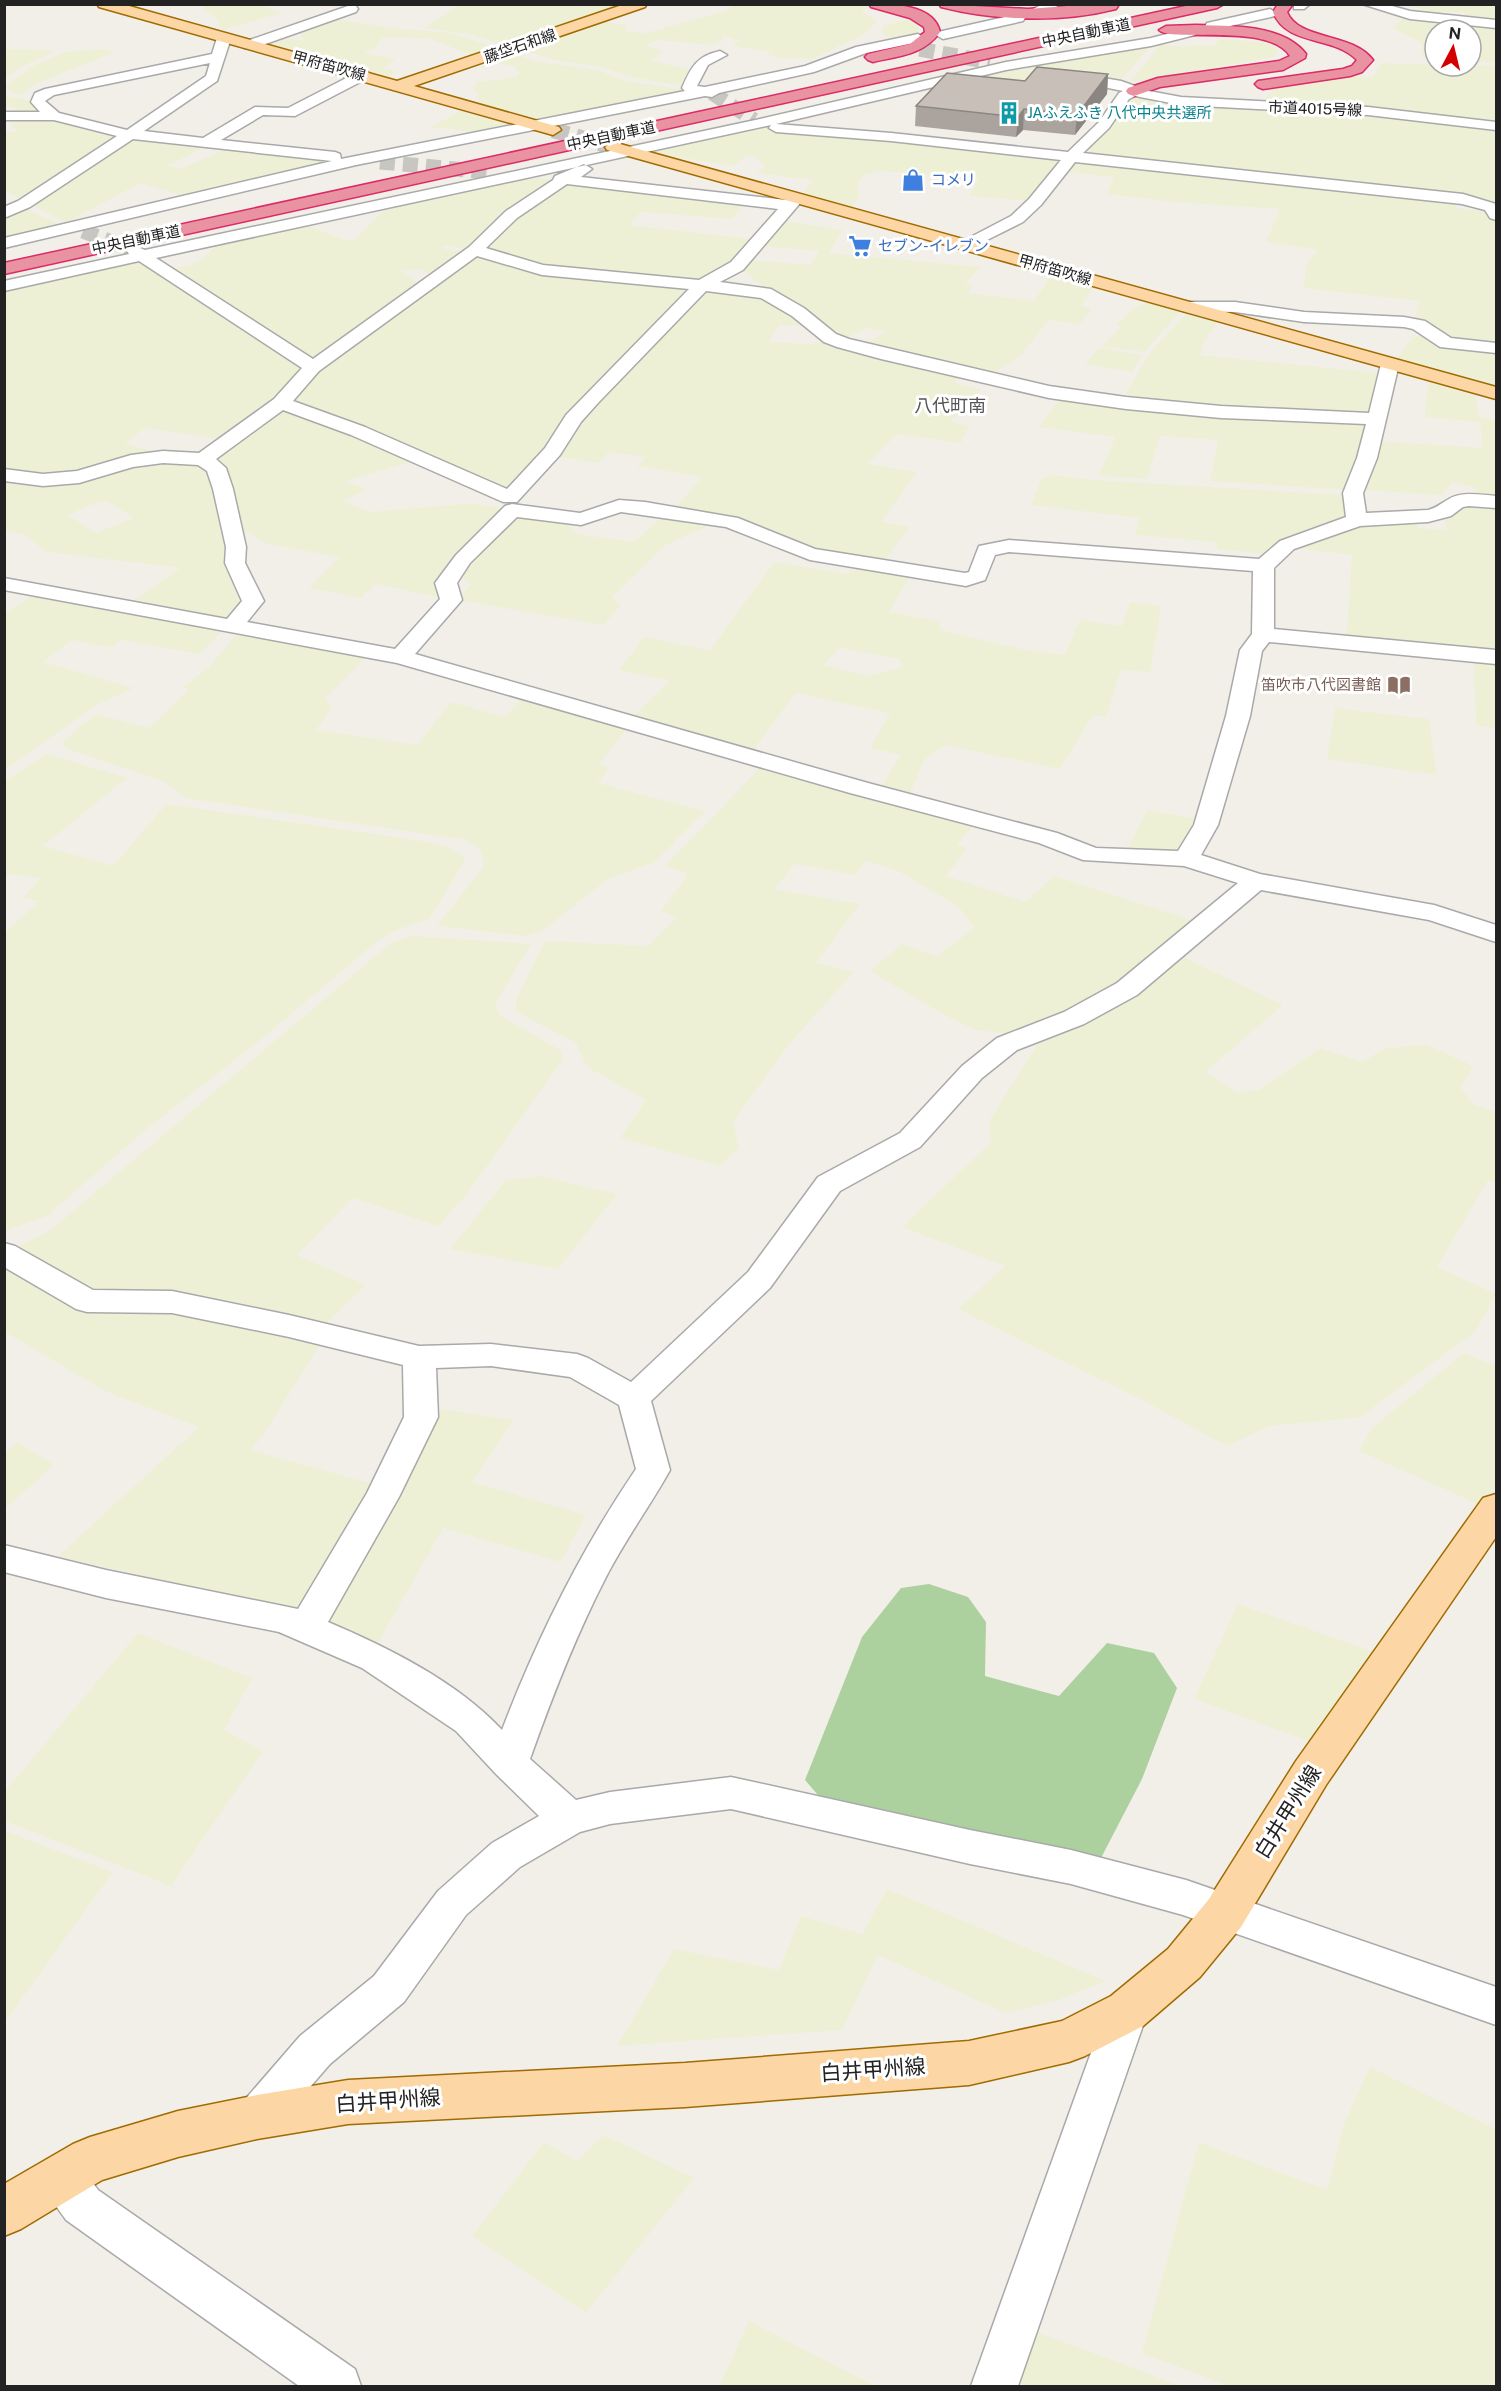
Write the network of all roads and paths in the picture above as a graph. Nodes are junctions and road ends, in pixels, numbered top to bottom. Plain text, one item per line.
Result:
1 (104, 4) edge
2 (325, 4) edge
3 (640, 4) edge
4 (876, 4) edge
5 (946, 4) edge
6 (985, 4) edge
7 (1058, 4) edge
8 (1123, 4) edge
9 (1186, 4) edge
10 (1217, 4) edge
11 (1368, 4) edge
12 (1296, 5) edge
13 (1270, 13) dead end
14 (1018, 18) dead end
15 (1497, 24) edge
16 (1212, 26) dead end
17 (1190, 32) dead end
18 (943, 34) dead end
19 (224, 38) junction
20 (918, 38) tunnel mouth
21 (1151, 42) junction
22 (892, 44) junction
23 (249, 45) junction
24 (839, 50) dead end
25 (720, 55) dead end
26 (218, 57) junction
27 (1146, 57) dead end
28 (990, 62) tunnel mouth
29 (1006, 66) junction
30 (363, 75) junction
31 (1128, 84) junction
32 (399, 86) junction
33 (710, 92) junction
34 (727, 111) junction
35 (4, 116) edge
36 (54, 116) junction
37 (757, 121) junction
38 (537, 125) junction
39 (1497, 126) edge
40 (553, 130) tunnel mouth
41 (127, 134) junction
42 (204, 144) junction
43 (525, 146) junction
44 (619, 150) junction
45 (1072, 156) junction
46 (356, 160) junction
47 (380, 162) tunnel mouth
48 (488, 172) tunnel mouth
49 (514, 174) junction
50 (562, 180) junction
51 (792, 201) junction
52 (24, 204) junction
53 (1495, 210) edge
54 (4, 213) edge
55 (78, 229) junction
56 (4, 243) edge
57 (967, 245) junction
58 (475, 250) junction
59 (140, 253) junction
60 (4, 259) edge
61 (4, 269) edge
62 (702, 285) junction
63 (4, 286) edge
64 (1189, 307) junction
65 (1497, 348) edge
66 (1390, 364) junction
67 (313, 368) junction
68 (1497, 393) edge
69 (281, 403) junction
70 (1376, 419) junction
71 (203, 459) junction
72 (4, 476) edge
73 (1497, 502) edge
74 (511, 504) junction
75 (1357, 520) junction
76 (1264, 566) junction
77 (4, 584) edge
78 (233, 626) junction
79 (1263, 635) junction
80 (400, 657) junction
81 (1497, 657) edge
82 (1186, 859) junction
83 (1256, 881) junction
84 (1497, 934) edge
85 (4, 1253) edge
86 (419, 1357) junction
87 (634, 1398) junction
88 (1497, 1508) edge
89 (4, 1558) edge
90 (306, 1628) junction
91 (508, 1763) junction
92 (570, 1818) junction
93 (1225, 1913) junction
94 (1497, 2006) edge
95 (1127, 2011) junction
96 (257, 2117) junction
97 (62, 2177) junction
98 (4, 2212) edge
99 (338, 2386) edge
100 (994, 2386) edge

1 - 19 main road, 甲府笛吹線
2 - 23 street
3 - 32 main road, 藤垈石和線
4 - 43 highway
5 - 8 highway
6 - 7 street
9 - 43 highway, 中央自動車道
10 - 34 highway, 中央自動車道
11 - 15 street
12 - 31 highway
13 - 16 street
14 - 18 street
17 - 21 street
19 - 23 main road, 甲府笛吹線
19 - 26 street
20 - 22 street
21 - 27 street
21 - 29 street
22 - 24 street
22 - 33 street
23 - 30 main road, 甲府笛吹線
25 - 33 street
26 - 36 street
26 - 41 street
28 - 29 street, 市道4015号線
29 - 31 street, 市道4015号線
29 - 37 street
30 - 32 main road, 甲府笛吹線
30 - 42 street
31 - 34 highway
31 - 39 street, 市道4015号線
31 - 45 street
32 - 38 main road, 甲府笛吹線
33 - 38 street
34 - 61 highway, 中央自動車道
35 - 36 street
36 - 41 street
37 - 44 street
37 - 45 street
38 - 40 main road, 甲府笛吹線
38 - 46 street
41 - 42 street
41 - 52 street
42 - 46 street
43 - 60 highway, 中央自動車道
44 - 49 street
44 - 50 street
44 - 51 main road, 甲府笛吹線
45 - 53 street
45 - 57 street
46 - 47 street
46 - 55 street
48 - 49 street
49 - 50 street
49 - 59 street
50 - 51 street
50 - 58 street
51 - 57 main road, 甲府笛吹線
51 - 62 street
52 - 54 street
52 - 55 street
55 - 56 street
57 - 64 main road, 甲府笛吹線
58 - 62 street
58 - 67 street
59 - 63 street
59 - 67 street
62 - 70 street
62 - 74 street
64 - 65 street
64 - 66 main road, 甲府笛吹線
66 - 68 main road, 甲府笛吹線
66 - 70 street
67 - 69 street
69 - 71 street
69 - 74 street
70 - 75 street
71 - 72 street
71 - 78 street
73 - 75 street
74 - 76 street
74 - 80 street
75 - 76 street
76 - 79 street
77 - 78 street
78 - 80 street
79 - 81 street
79 - 82 street
80 - 82 street
82 - 83 street
83 - 84 street
83 - 87 street
85 - 86 street
86 - 87 street
86 - 90 street
87 - 91 street
88 - 93 main road, 白井甲州線
89 - 90 street
90 - 91 street
91 - 92 street
92 - 93 street
92 - 96 street
93 - 94 street
93 - 95 main road, 白井甲州線
95 - 96 main road, 白井甲州線
95 - 100 street
96 - 97 main road, 白井甲州線
97 - 98 main road, 白井甲州線
97 - 99 street

